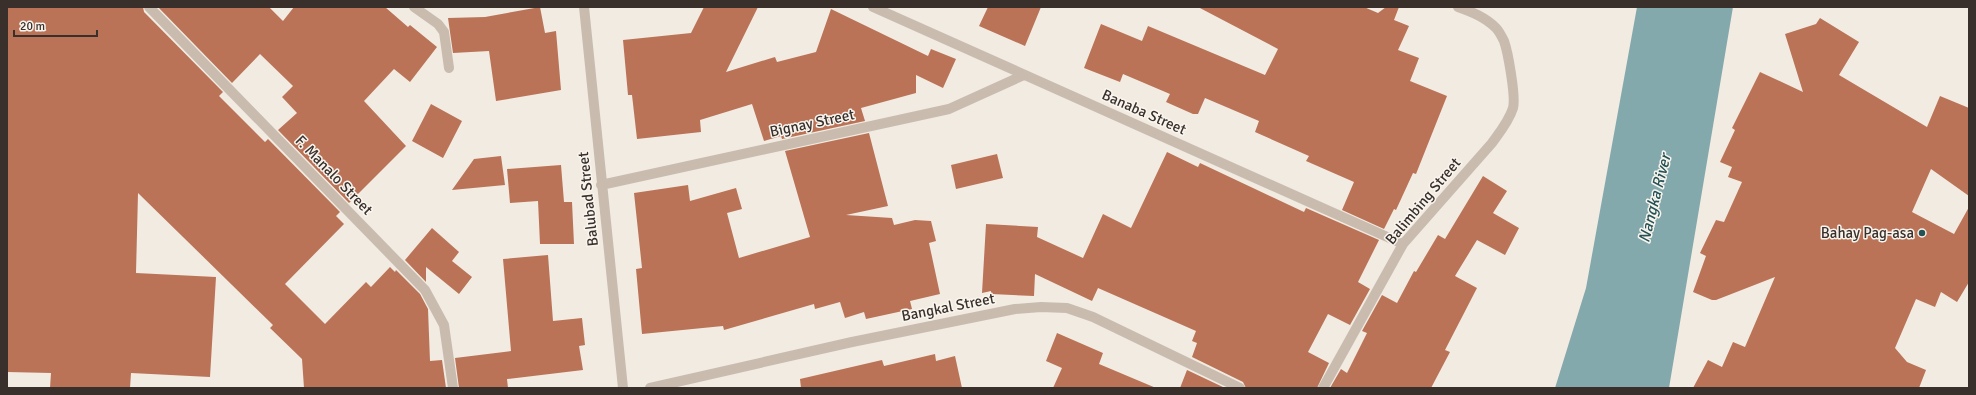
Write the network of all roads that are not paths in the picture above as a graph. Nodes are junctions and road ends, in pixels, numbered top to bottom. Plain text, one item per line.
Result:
1 (414, 7) edge
2 (584, 7) edge
3 (873, 7) edge
4 (1458, 7) edge
5 (153, 8) edge
6 (449, 68) dead end
7 (1024, 75) junction
8 (602, 185) junction
9 (1403, 244) junction
10 (453, 388) edge
11 (623, 388) edge
12 (650, 388) edge
13 (1240, 388) edge
14 (1323, 388) edge

1 - 6 street
2 - 8 street, Balubad Street
3 - 7 street, Banaba Street
4 - 9 street, Balimbing Street
5 - 10 street, F. Manalo Street
7 - 8 street, Bignay Street
7 - 9 street, Banaba Street
8 - 11 street, Balubad Street
9 - 14 street, Balimbing Street
12 - 13 street, Bangkal Street

